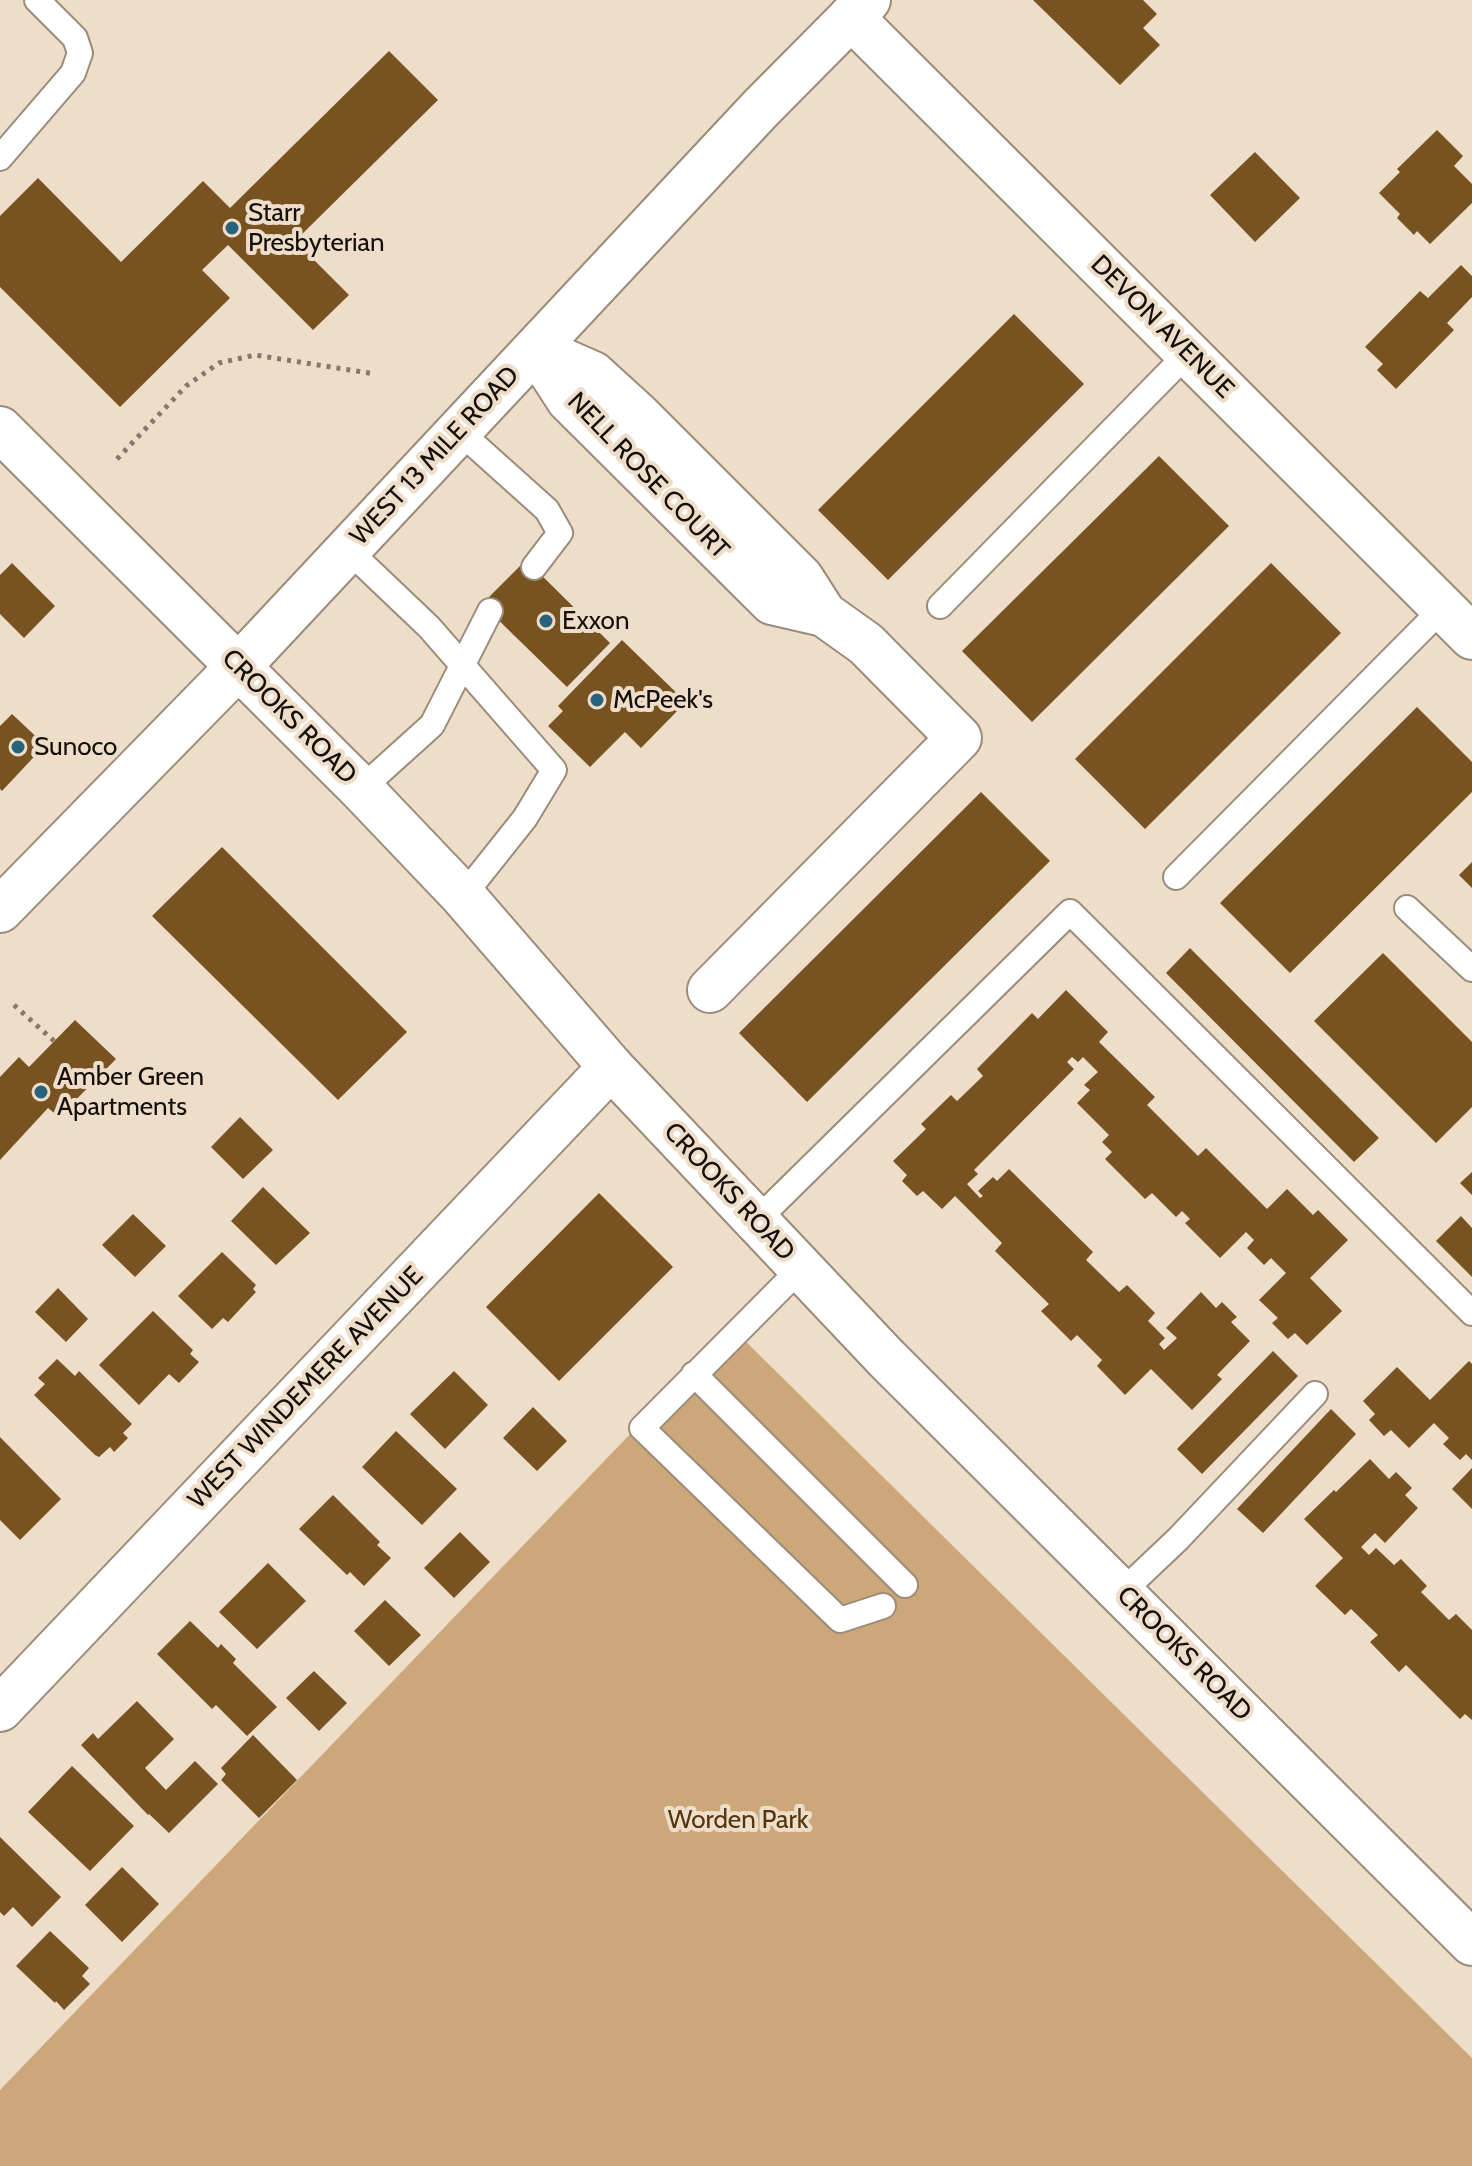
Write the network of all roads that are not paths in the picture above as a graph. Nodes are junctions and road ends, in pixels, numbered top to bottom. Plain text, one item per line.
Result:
1 (37, 0) edge
2 (859, 8) edge
3 (0, 158) edge
4 (536, 349) junction
5 (1188, 353) junction
6 (0, 429) edge
7 (459, 431) junction
8 (347, 549) junction
9 (534, 567) dead end
10 (940, 606) dead end
11 (490, 611) dead end
12 (1458, 623) edge
13 (463, 666) junction
14 (238, 667) junction
15 (361, 789) junction
16 (1176, 877) dead end
17 (463, 896) junction
18 (1407, 908) dead end
19 (0, 910) edge
20 (1472, 969) edge
21 (710, 990) dead end
22 (611, 1067) junction
23 (756, 1221) junction
24 (801, 1268) junction
25 (1472, 1313) edge
26 (694, 1374) junction
27 (1315, 1394) dead end
28 (905, 1585) dead end
29 (1122, 1592) junction
30 (883, 1606) dead end
31 (0, 1709) edge
32 (1472, 1943) edge

1 - 3 lane
2 - 4 main road, WEST 13 MILE ROAD
2 - 5 main road, DEVON AVENUE
4 - 7 main road, WEST 13 MILE ROAD
4 - 21 main road, NELL ROSE COURT
5 - 10 lane
5 - 12 main road, DEVON AVENUE
6 - 14 main road, CROOKS ROAD
7 - 8 main road, WEST 13 MILE ROAD
7 - 9 lane
8 - 13 lane
8 - 14 main road, WEST 13 MILE ROAD
11 - 13 lane
12 - 16 lane
13 - 15 lane
13 - 17 lane
14 - 15 main road, CROOKS ROAD
14 - 19 main road, WEST 13 MILE ROAD
15 - 17 main road, CROOKS ROAD
17 - 22 main road, CROOKS ROAD
18 - 20 lane
22 - 23 main road, CROOKS ROAD
22 - 31 main road, WEST WINDEMERE AVENUE
23 - 24 main road, CROOKS ROAD
23 - 25 lane
24 - 26 lane
24 - 29 main road, CROOKS ROAD
26 - 28 lane
26 - 30 lane
27 - 29 lane
29 - 32 main road, CROOKS ROAD

